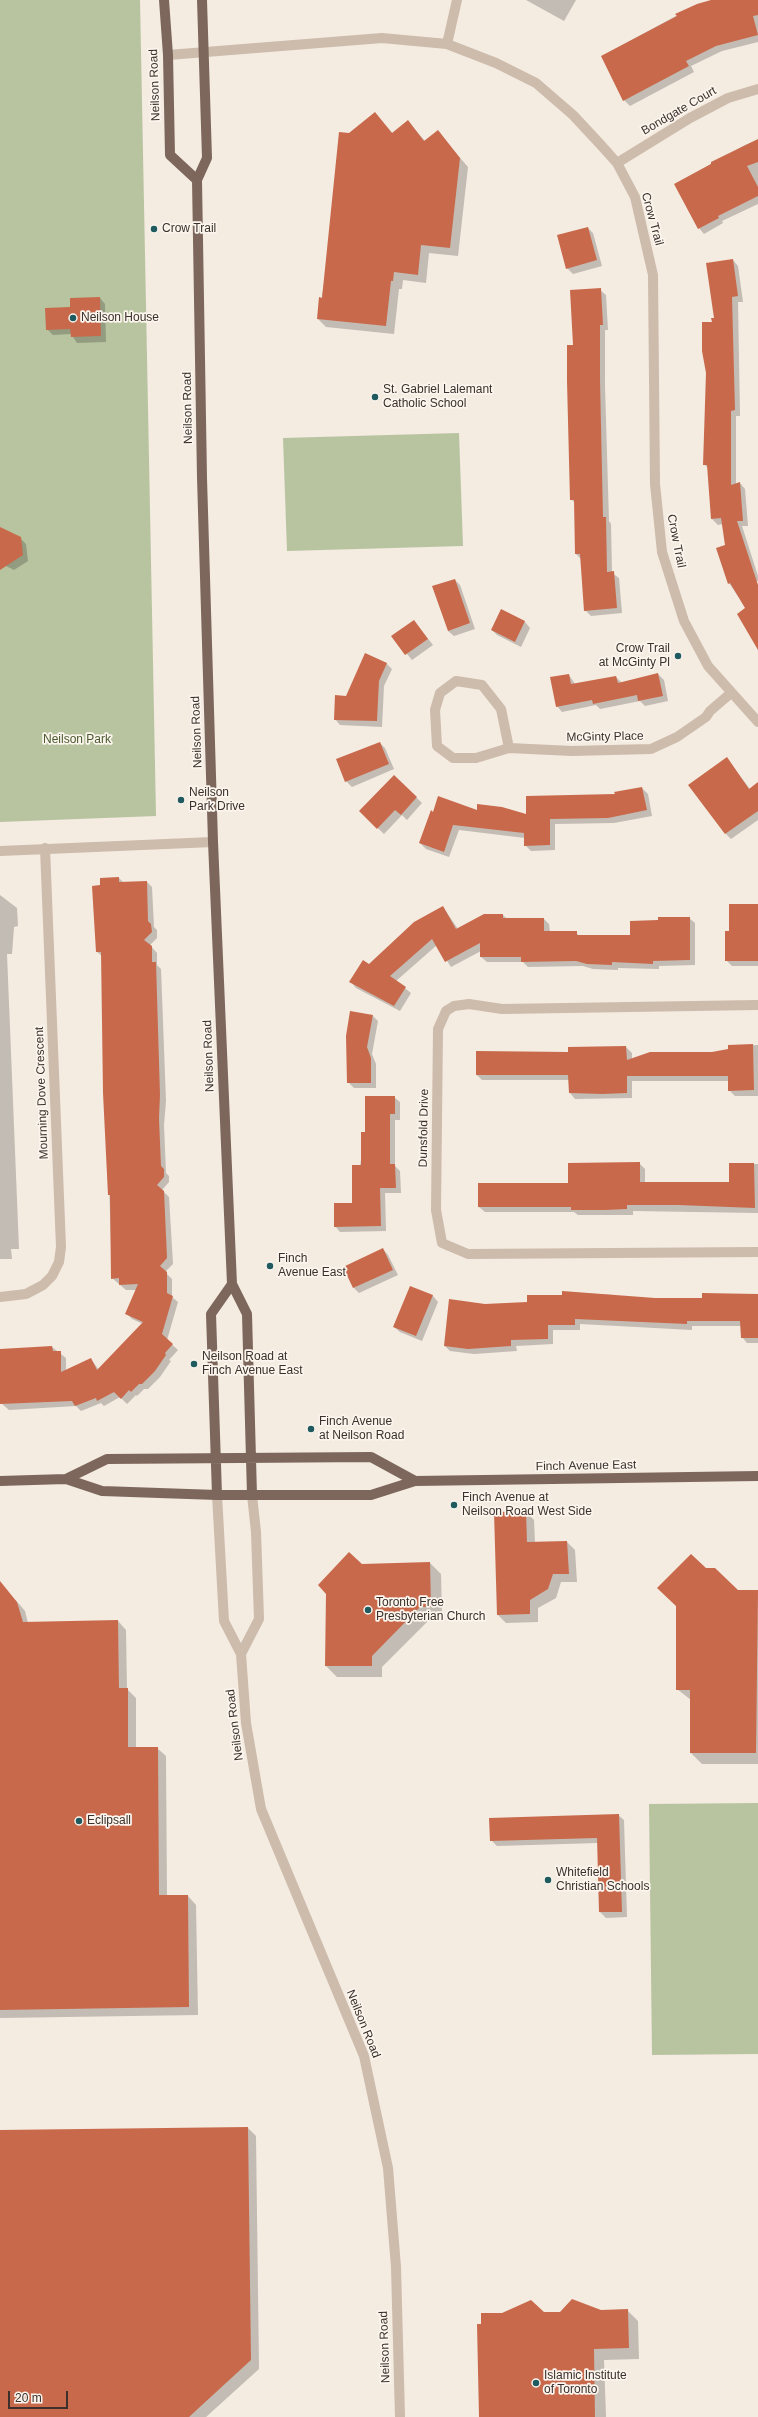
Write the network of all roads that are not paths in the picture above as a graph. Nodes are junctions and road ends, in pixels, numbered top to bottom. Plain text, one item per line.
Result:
1 (164, 0) edge
2 (202, 0) edge
3 (457, 0) edge
4 (447, 44) junction
5 (205, 52) junction
6 (168, 54) junction
7 (758, 89) edge
8 (617, 163) junction
9 (197, 180) junction
10 (731, 693) junction
11 (758, 722) edge
12 (509, 748) junction
13 (213, 842) junction
14 (45, 848) junction
15 (0, 851) edge
16 (758, 1005) edge
17 (758, 1252) edge
18 (232, 1284) junction
19 (0, 1297) edge
20 (215, 1458) junction
21 (251, 1458) junction
22 (758, 1476) edge
23 (66, 1479) junction
24 (0, 1480) edge
25 (415, 1481) junction
26 (217, 1495) junction
27 (252, 1495) junction
28 (241, 1654) junction
29 (400, 2417) edge

1 - 6 main road, Neilson Road
2 - 5 main road, Neilson Road
3 - 4 street
4 - 5 street, Crow Trail
4 - 8 street, Crow Trail
5 - 6 street, Crow Trail
5 - 9 main road, Neilson Road
6 - 9 main road, Neilson Road
7 - 8 street, Bondgate Court
8 - 10 street, Crow Trail
9 - 13 main road, Neilson Road
10 - 11 street, Crow Trail
10 - 12 street, McGinty Place
12 - 12 street, McGinty Place
13 - 14 street
13 - 18 main road, Neilson Road
14 - 15 street
14 - 19 street, Mourning Dove Crescent
16 - 17 street, Dunsfold Drive
18 - 20 main road, Neilson Road
18 - 21 main road, Neilson Road
20 - 21 main road, Finch Avenue East
20 - 23 main road, Finch Avenue East
20 - 26 main road, Neilson Road
21 - 25 main road, Finch Avenue East
21 - 27 main road, Neilson Road
22 - 25 main road, Finch Avenue East
23 - 24 main road, Finch Avenue East
23 - 26 main road, Finch Avenue East
25 - 27 main road, Finch Avenue East
26 - 27 main road, Finch Avenue East
26 - 28 street, Neilson Road
27 - 28 street, Neilson Road
28 - 29 street, Neilson Road

